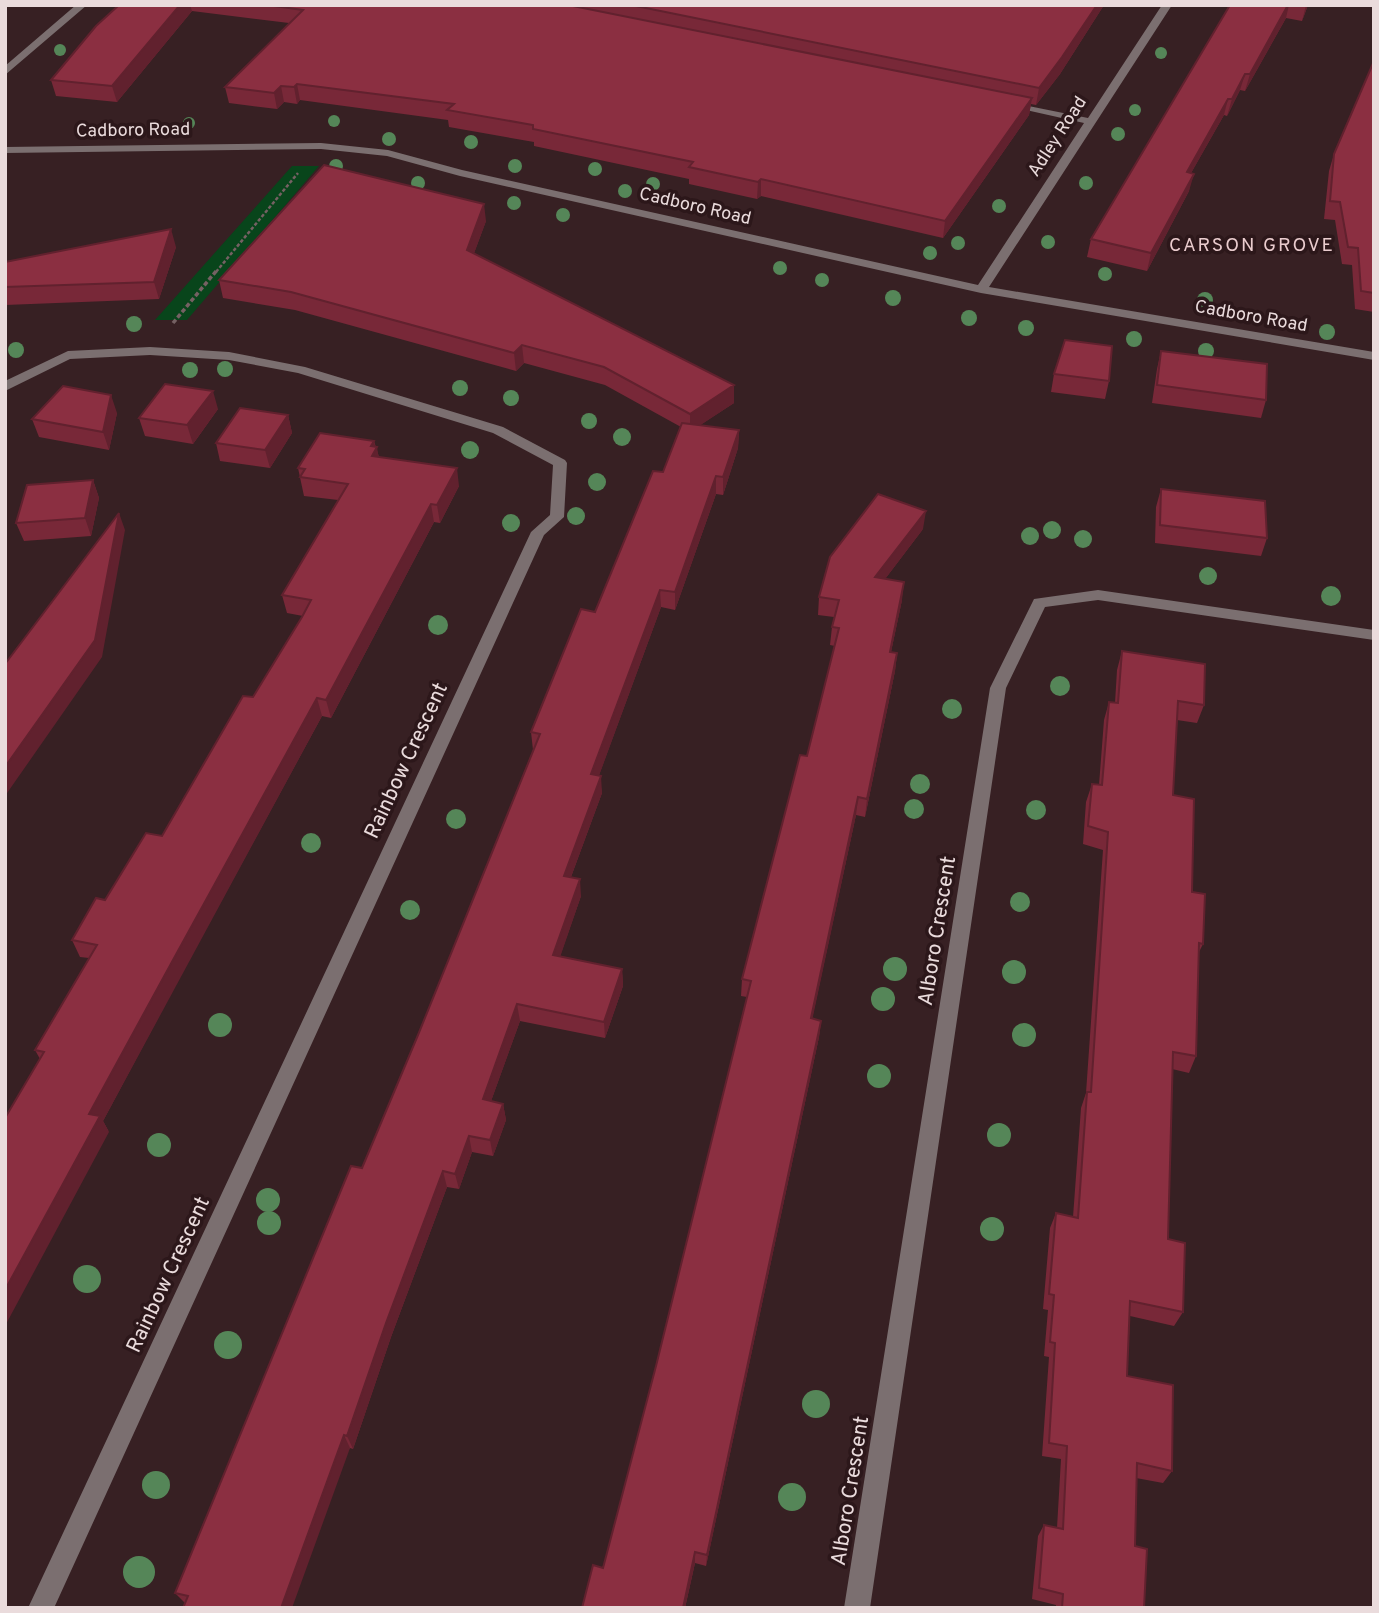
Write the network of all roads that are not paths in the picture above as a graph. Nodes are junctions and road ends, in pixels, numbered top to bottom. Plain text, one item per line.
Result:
1 (82, 5) edge
2 (1167, 5) edge
3 (5, 72) edge
4 (994, 102) edge
5 (1088, 121) junction
6 (5, 150) edge
7 (981, 289) junction
8 (1374, 356) edge
9 (5, 387) edge
10 (1374, 635) edge
11 (41, 1608) edge
12 (857, 1608) edge

1 - 3 street
2 - 5 street, Adley Road
4 - 5 street
5 - 7 street, Adley Road
6 - 7 street, Cadboro Road
7 - 8 street, Cadboro Road
9 - 11 street, Rainbow Crescent
10 - 12 street, Alboro Crescent

